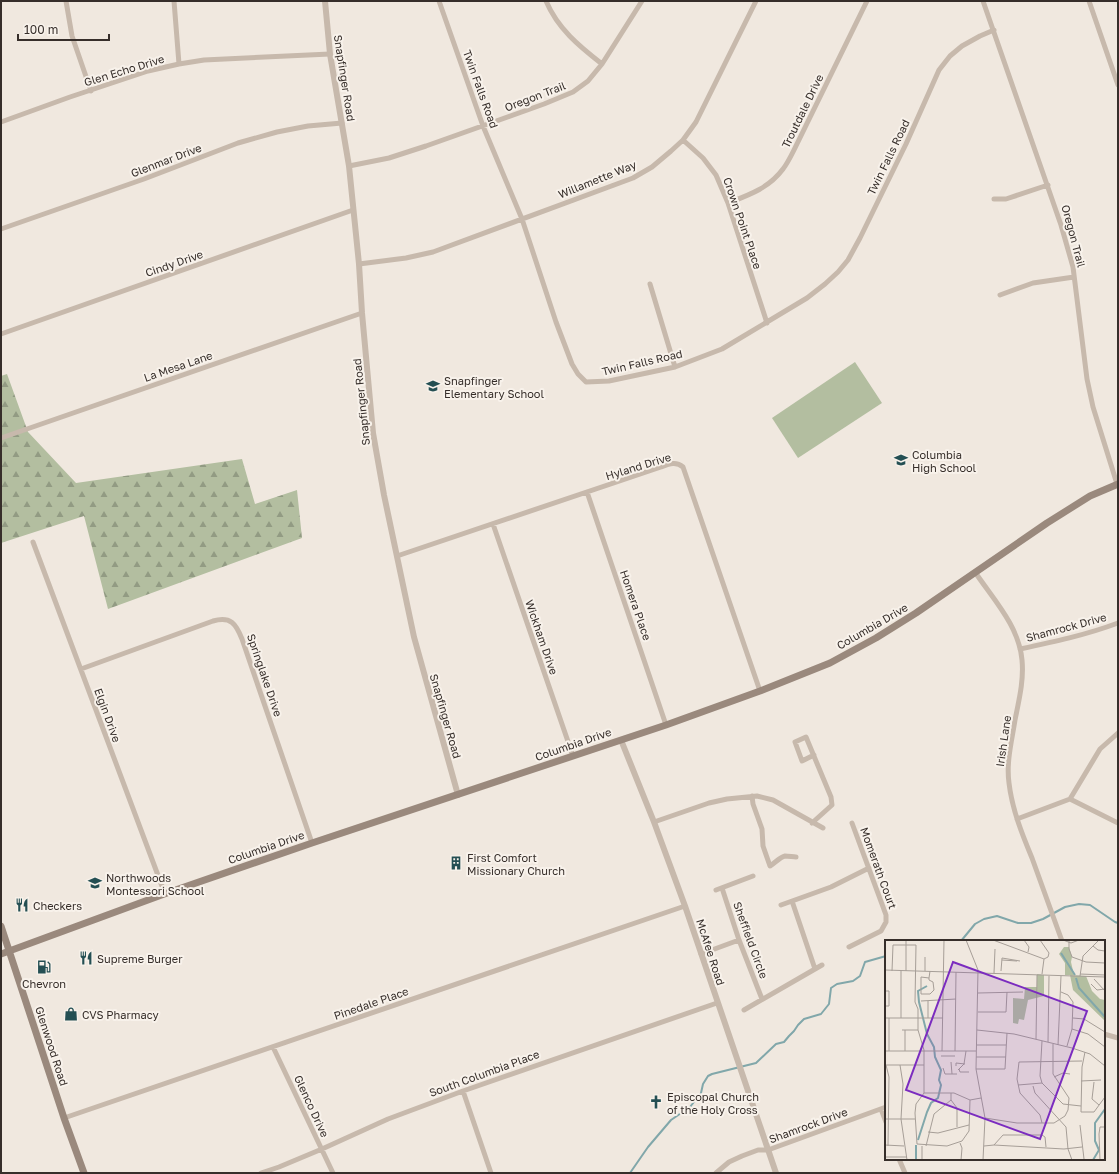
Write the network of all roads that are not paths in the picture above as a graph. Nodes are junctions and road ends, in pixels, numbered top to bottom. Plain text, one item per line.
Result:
1 (66, 1) edge
2 (174, 1) edge
3 (325, 1) edge
4 (439, 1) edge
5 (546, 1) edge
6 (642, 1) edge
7 (756, 1) edge
8 (867, 1) edge
9 (983, 1) edge
10 (1089, 1) edge
11 (994, 30) junction
12 (330, 54) junction
13 (179, 64) junction
14 (602, 64) junction
15 (1118, 85) edge
16 (91, 91) junction
17 (1, 122) edge
18 (342, 123) junction
19 (483, 126) junction
20 (683, 140) junction
21 (349, 166) junction
22 (1048, 185) junction
23 (994, 199) dead end
24 (728, 203) junction
25 (353, 210) junction
26 (522, 220) junction
27 (1, 229) edge
28 (359, 264) junction
29 (1074, 277) junction
30 (650, 284) dead end
31 (1000, 295) dead end
32 (362, 313) junction
33 (766, 323) junction
34 (1, 334) edge
35 (675, 367) junction
36 (1, 438) edge
37 (1117, 484) edge
38 (587, 492) junction
39 (493, 524) junction
40 (33, 542) dead end
41 (397, 556) junction
42 (975, 572) junction
43 (1118, 623) edge
44 (1020, 649) junction
45 (81, 669) junction
46 (760, 691) junction
47 (666, 725) junction
48 (1118, 733) edge
49 (621, 740) junction
50 (814, 755) junction
51 (573, 756) junction
52 (458, 795) junction
53 (752, 796) junction
54 (1070, 799) junction
55 (1017, 819) junction
56 (654, 822) junction
57 (812, 823) junction
58 (852, 823) dead end
59 (1118, 823) edge
60 (822, 828) dead end
61 (312, 843) junction
62 (796, 857) dead end
63 (869, 868) junction
64 (753, 876) dead end
65 (722, 888) junction
66 (716, 890) dead end
67 (165, 894) junction
68 (792, 901) junction
69 (781, 905) dead end
70 (685, 906) junction
71 (1, 926) edge
72 (739, 940) junction
73 (1062, 940) edge
74 (849, 947) dead end
75 (10, 951) junction
76 (1, 954) edge
77 (701, 954) junction
78 (822, 965) dead end
79 (815, 969) junction
80 (762, 999) junction
81 (717, 1003) junction
82 (744, 1010) dead end
83 (1105, 1034) edge
84 (1118, 1038) edge
85 (273, 1047) junction
86 (463, 1091) junction
87 (884, 1108) edge
88 (64, 1118) junction
89 (322, 1149) junction
90 (768, 1150) junction
91 (899, 1160) edge
92 (84, 1173) edge
93 (261, 1173) edge
94 (333, 1173) edge
95 (491, 1173) edge
96 (716, 1173) edge
97 (776, 1173) edge
98 (904, 1173) edge

1 - 16 street
2 - 13 street
3 - 12 street, Snapfinger Road
4 - 19 street, Twin Falls Road
5 - 14 street
6 - 14 street, Oregon Trail
7 - 20 street, Willamette Way
8 - 24 street, Troutdale Drive
9 - 11 street, Oregon Trail
10 - 15 street
11 - 22 street, Oregon Trail
11 - 33 street, Twin Falls Road
12 - 13 street, Glen Echo Drive
12 - 18 street, Snapfinger Road
13 - 16 street, Glen Echo Drive
14 - 19 street, Oregon Trail
16 - 17 street, Glen Echo Drive
18 - 21 street, Snapfinger Road
18 - 27 street, Glenmar Drive
19 - 21 street, Oregon Trail
19 - 26 street, Twin Falls Road
20 - 24 street, Crown Point Place
20 - 26 street, Willamette Way
21 - 25 street, Snapfinger Road
22 - 23 street
22 - 29 street, Oregon Trail
24 - 33 street, Crown Point Place
25 - 28 street, Snapfinger Road
25 - 34 street, Cindy Drive
26 - 28 street, Willamette Way
26 - 35 street, Twin Falls Road
28 - 32 street, Snapfinger Road
29 - 31 street
29 - 37 street, Oregon Trail
30 - 35 street
32 - 36 street, La Mesa Lane
32 - 41 street, Snapfinger Road
33 - 35 street, Twin Falls Road
37 - 42 main road, Columbia Drive
38 - 39 street, Hyland Drive
38 - 46 street, Hyland Drive
38 - 47 street, Homera Place
39 - 41 street, Hyland Drive
39 - 51 street, Wickham Drive
40 - 45 street, Elgin Drive
41 - 52 street, Snapfinger Road
42 - 44 street, Irish Lane
42 - 46 main road, Columbia Drive
43 - 44 street, Shamrock Drive
44 - 55 street, Irish Lane
45 - 61 street, Springlake Drive
45 - 67 street, Elgin Drive
46 - 47 main road, Columbia Drive
47 - 49 main road, Columbia Drive
48 - 54 street
49 - 51 main road, Columbia Drive
49 - 56 street, McAfee Road
50 - 50 street
50 - 57 street
51 - 52 main road, Columbia Drive
52 - 61 main road, Columbia Drive
53 - 56 street
53 - 57 street
53 - 62 street
54 - 55 street
54 - 59 street
55 - 73 street, Irish Lane
56 - 70 street, McAfee Road
57 - 60 street
58 - 63 street, Momerath Court
61 - 67 main road, Columbia Drive
63 - 68 street
63 - 74 street, Momerath Court
64 - 65 street
65 - 66 street
65 - 72 street, Sheffield Circle
67 - 75 main road, Columbia Drive
68 - 69 street
68 - 79 street
70 - 77 street, McAfee Road
70 - 85 street, Pinedale Place
71 - 75 main road, Glenwood Road
72 - 77 street
72 - 80 street, Sheffield Circle
75 - 76 main road, Columbia Drive
75 - 88 main road, Glenwood Road
77 - 81 street, McAfee Road
78 - 79 street
79 - 80 street
80 - 82 street
81 - 86 street, South Columbia Place
81 - 90 street, McAfee Road
83 - 84 street
85 - 88 street, Pinedale Place
85 - 89 street, Glenco Drive
86 - 89 street, South Columbia Place
86 - 95 street
87 - 90 street, Shamrock Drive
88 - 92 main road, Glenwood Road
89 - 93 street, South Columbia Place
89 - 94 street, Glenco Drive
90 - 96 street, Shamrock Drive
90 - 97 street, McAfee Road
91 - 98 street

